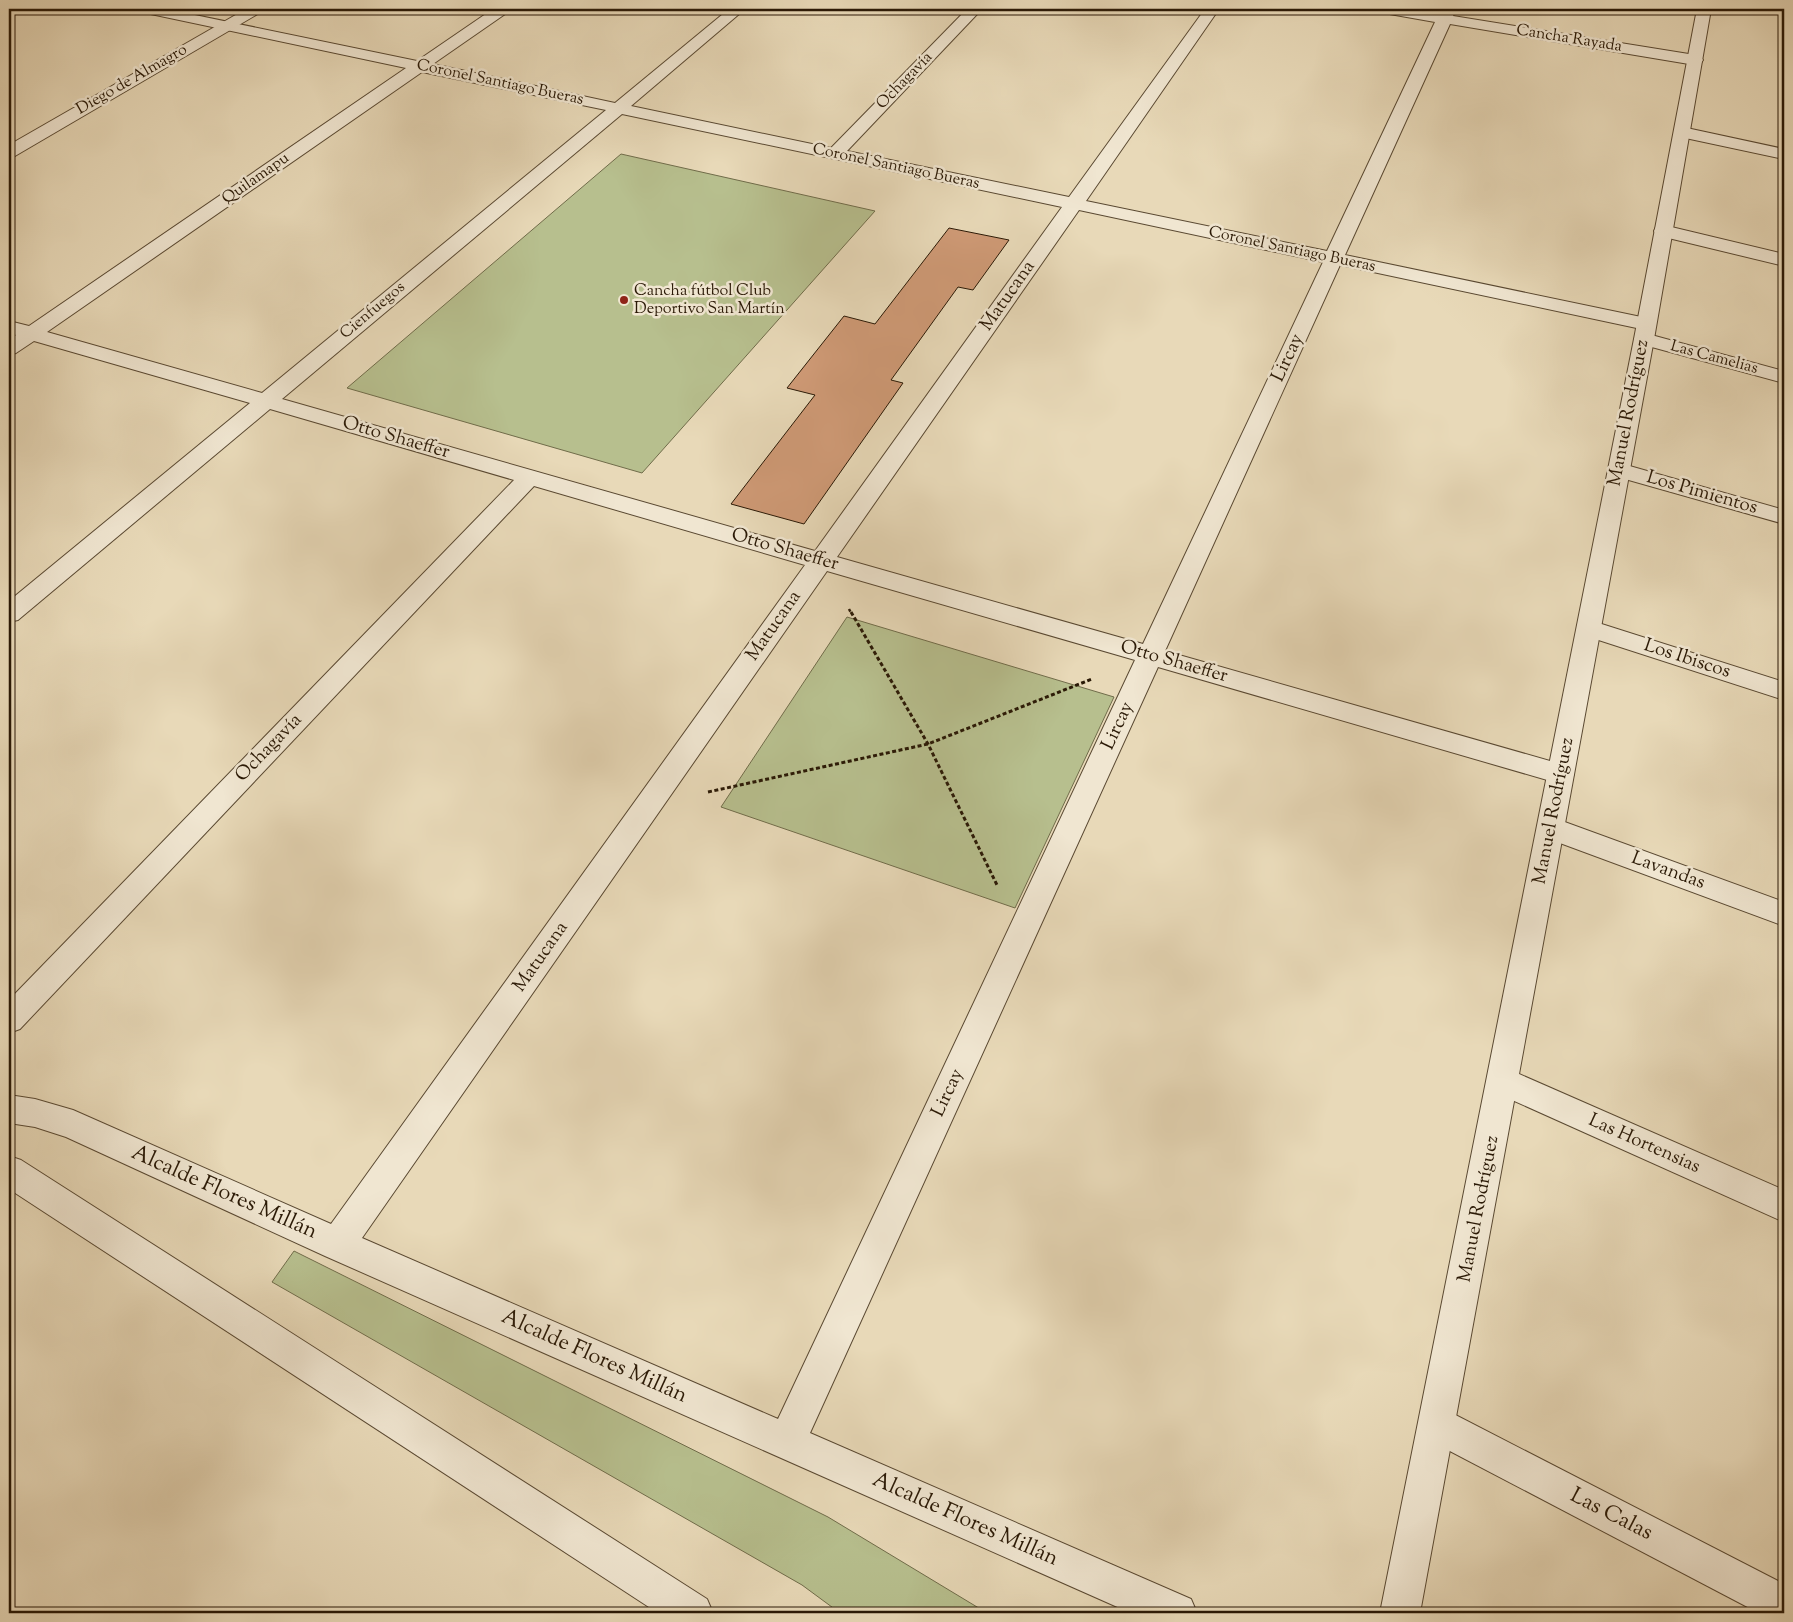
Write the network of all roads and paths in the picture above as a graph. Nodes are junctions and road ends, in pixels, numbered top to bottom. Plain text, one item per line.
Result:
1 (146, 9) edge
2 (256, 9) edge
3 (503, 9) edge
4 (738, 9) edge
5 (975, 9) edge
6 (1212, 9) edge
7 (1384, 9) edge
8 (1704, 9) edge
9 (1447, 14) edge
10 (227, 26) junction
11 (1695, 60) junction
12 (420, 66) junction
13 (618, 108) junction
14 (1682, 132) junction
15 (9, 152) edge
16 (835, 154) junction
17 (1784, 154) edge
18 (1073, 204) junction
19 (1663, 231) junction
20 (1334, 259) junction
21 (1784, 260) edge
22 (9, 327) edge
23 (1645, 332) junction
24 (32, 333) junction
25 (9, 349) edge
26 (1784, 378) edge
27 (266, 400) junction
28 (1619, 470) junction
29 (530, 477) junction
30 (1784, 517) edge
31 (821, 560) junction
32 (9, 614) edge
33 (1589, 628) junction
34 (1151, 656) junction
35 (1784, 691) edge
36 (928, 744) junction
37 (1561, 774) junction
38 (648, 805) junction
39 (1551, 828) junction
40 (1784, 914) edge
41 (1022, 935) junction
42 (9, 1020) edge
43 (1503, 1081) junction
44 (9, 1109) edge
45 (9, 1171) edge
46 (1784, 1206) edge
47 (337, 1244) junction
48 (1438, 1425) junction
49 (787, 1442) junction
50 (1784, 1605) edge
51 (693, 1613) edge
52 (1177, 1613) edge
53 (1400, 1613) edge

1 - 10 street, Coronel Santiago Bueras
2 - 10 street, Diego de Almagro
3 - 12 street, Quilamapu
4 - 13 street, Cienfuegos
5 - 16 street, Ochagavía
6 - 18 street, Matucana
7 - 9 street, Cancha Rayada
8 - 11 street, Manuel Rodríguez
9 - 11 street, Cancha Rayada
9 - 20 street, Lircay
10 - 12 street, Coronel Santiago Bueras
10 - 15 street, Diego de Almagro
11 - 14 street, Manuel Rodríguez
12 - 13 street, Coronel Santiago Bueras
12 - 24 street, Quilamapu
13 - 16 street, Coronel Santiago Bueras
13 - 27 street, Cienfuegos
14 - 17 street
14 - 19 street, Manuel Rodríguez
16 - 18 street, Coronel Santiago Bueras
18 - 20 street, Coronel Santiago Bueras
18 - 31 street, Matucana
19 - 21 street
19 - 23 street, Manuel Rodríguez
20 - 23 street, Coronel Santiago Bueras
20 - 34 street, Lircay
22 - 24 street, Otto Shaeffer
23 - 26 street, Las Camelias
23 - 28 street, Manuel Rodríguez
24 - 25 street, Quilamapu
24 - 27 street, Otto Shaeffer
27 - 29 street, Otto Shaeffer
27 - 32 street, Cienfuegos
28 - 30 street, Los Pimientos
28 - 33 street, Manuel Rodríguez
29 - 31 street, Otto Shaeffer
29 - 42 street, Ochagavía
31 - 34 street, Otto Shaeffer
31 - 36 path
31 - 38 street, Matucana
33 - 35 street, Los Ibiscos
33 - 37 street, Manuel Rodríguez
34 - 36 path
34 - 37 street, Otto Shaeffer
34 - 41 street, Lircay
36 - 38 path
36 - 41 path
37 - 39 street, Manuel Rodríguez
38 - 47 street, Matucana
39 - 40 street, Lavandas
39 - 43 street, Manuel Rodríguez
41 - 49 street, Lircay
43 - 46 street, Las Hortensias
43 - 48 street, Manuel Rodríguez
44 - 47 street, Alcalde Flores Millán
45 - 51 street
47 - 49 street, Alcalde Flores Millán
48 - 50 street, Las Calas
48 - 53 street, Manuel Rodríguez
49 - 52 street, Alcalde Flores Millán

